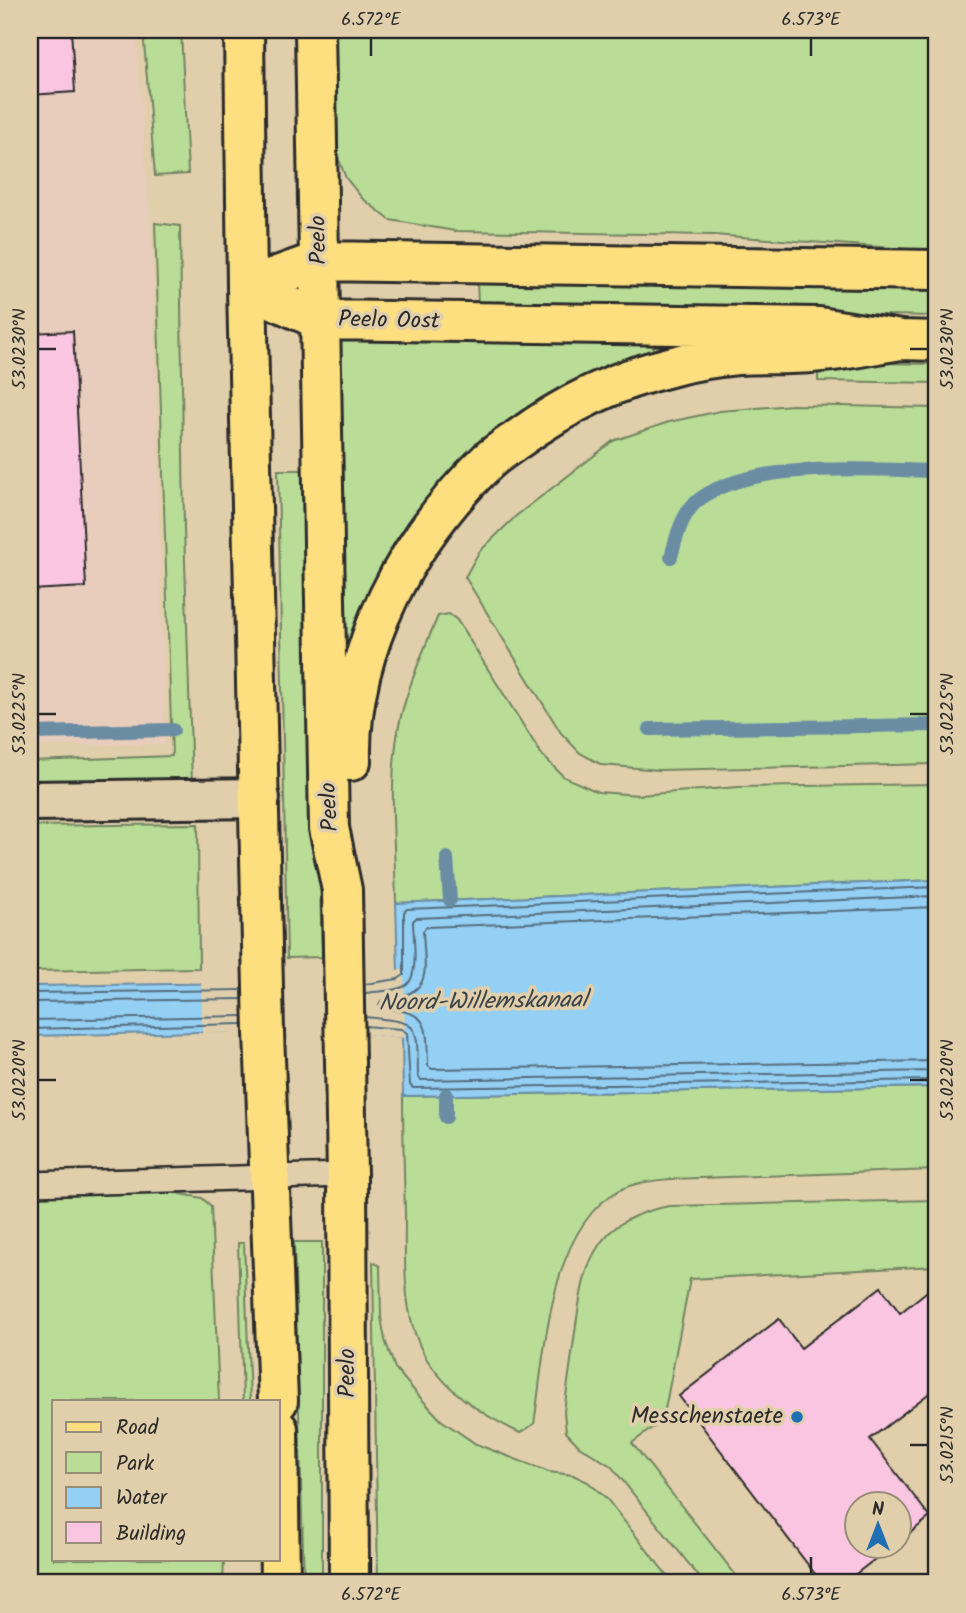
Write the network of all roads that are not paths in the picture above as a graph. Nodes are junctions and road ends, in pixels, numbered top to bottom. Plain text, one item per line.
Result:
1 (244, 30) edge
2 (315, 30) edge
3 (319, 261) junction
4 (936, 270) edge
5 (247, 287) junction
6 (320, 320) junction
7 (918, 341) edge
8 (260, 798) junction
9 (30, 801) edge
10 (342, 890) junction
11 (347, 1175) junction
12 (270, 1177) junction
13 (30, 1184) edge
14 (278, 1400) edge
15 (280, 1532) edge
16 (281, 1583) edge
17 (349, 1583) edge

1 - 5 main road
2 - 3 main road, Peelo
3 - 4 main road
3 - 5 main road
3 - 6 main road, Peelo
5 - 6 main road, Peelo Oost
5 - 8 main road
6 - 7 main road, Peelo Oost
6 - 10 main road, Peelo
7 - 10 main road
8 - 9 street
8 - 12 main road
10 - 11 main road, Peelo
11 - 12 lane
11 - 17 main road, Peelo
12 - 13 lane
12 - 14 main road
15 - 16 main road

